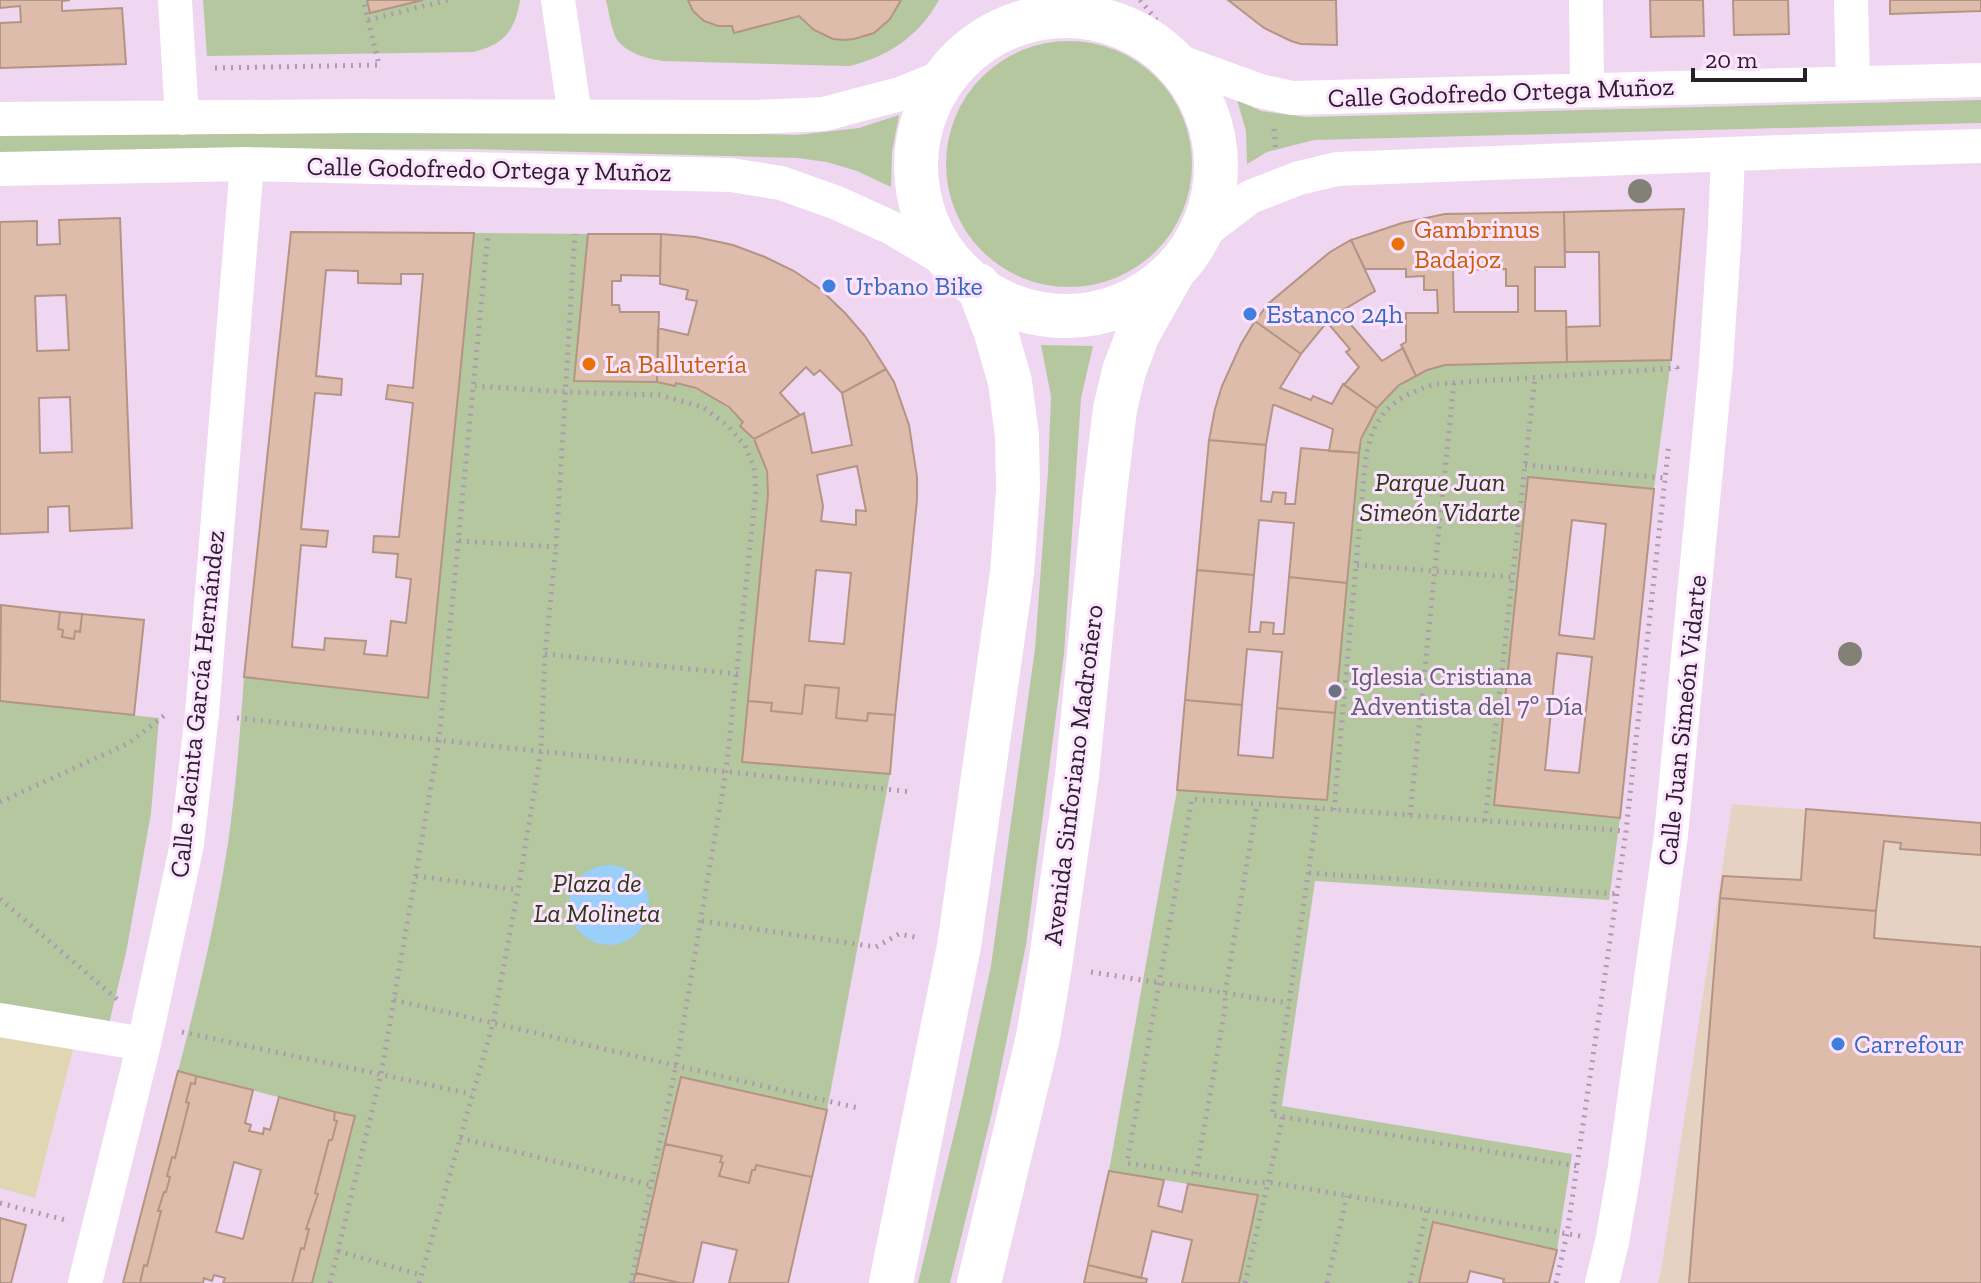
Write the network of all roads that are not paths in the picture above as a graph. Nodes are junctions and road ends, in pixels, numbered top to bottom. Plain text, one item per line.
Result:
1 (175, 0) edge
2 (558, 0) edge
3 (1121, 0) edge
4 (1586, 0) edge
5 (1851, 0) edge
6 (1007, 14) edge
7 (1158, 48) junction
8 (945, 76) junction
9 (1981, 80) edge
10 (1853, 82) junction
11 (1587, 90) junction
12 (575, 116) junction
13 (182, 118) junction
14 (0, 119) edge
15 (1981, 146) edge
16 (1728, 154) junction
17 (247, 164) junction
18 (0, 169) edge
19 (1200, 235) junction
20 (1173, 272) junction
21 (967, 276) junction
22 (0, 1020) edge
23 (146, 1035) junction
24 (85, 1283) edge
25 (891, 1283) edge
26 (979, 1283) edge
27 (1602, 1283) edge

1 - 13 street
2 - 12 street
3 - 7 main road
4 - 11 street
5 - 10 street
6 - 7 main road
6 - 8 main road
7 - 11 street, Calle Godofredo Ortega Muñoz
7 - 19 main road
8 - 12 street, Calle Godofredo Ortega y Muñoz
8 - 21 main road
9 - 10 street, Calle Godofredo Ortega Muñoz
10 - 11 street, Calle Godofredo Ortega Muñoz
12 - 13 street, Calle Godofredo Ortega y Muñoz
13 - 14 street, Calle Godofredo Ortega y Muñoz
15 - 16 street
16 - 19 street
16 - 27 street, Calle Juan Simeón Vidarte
17 - 18 street, Calle Godofredo Ortega y Muñoz
17 - 21 street, Calle Godofredo Ortega y Muñoz
17 - 23 street, Calle Jacinta García Hernández
19 - 20 main road
20 - 21 main road
20 - 26 main road, Avenida Sinforiano Madroñero
21 - 25 main road
22 - 23 street
23 - 24 street, Calle Jacinta García Hernández

